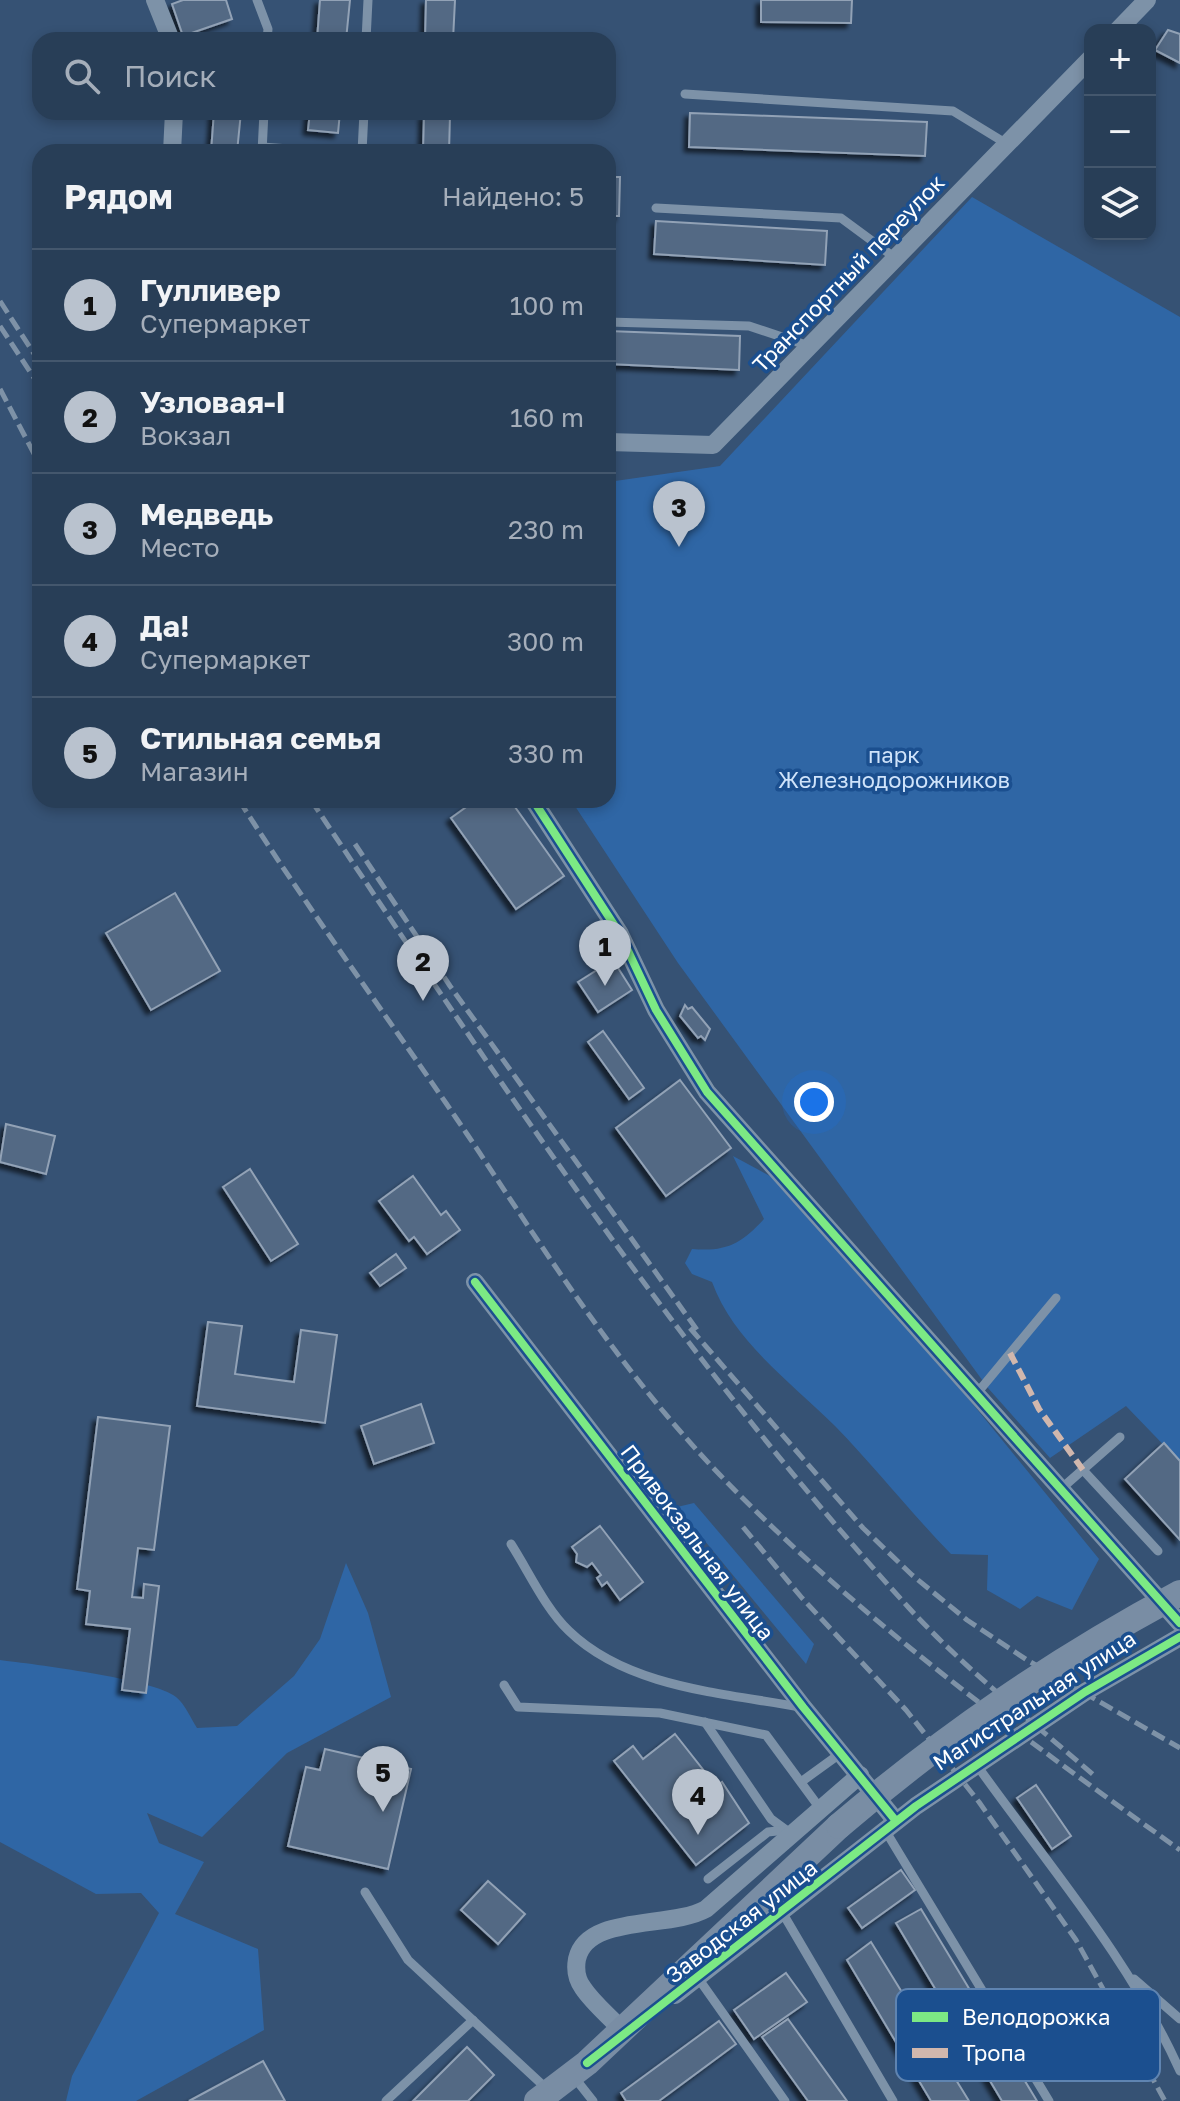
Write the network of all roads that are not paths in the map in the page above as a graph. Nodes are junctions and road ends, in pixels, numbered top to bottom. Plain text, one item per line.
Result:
1 (155, 0) edge
2 (257, 0) edge
3 (368, 0) edge
4 (1147, 0) edge
5 (1124, 24) edge
6 (168, 32) edge
7 (268, 32) edge
8 (366, 32) edge
9 (1084, 65) edge
10 (685, 94) dead end
11 (174, 120) edge
12 (264, 120) edge
13 (364, 120) edge
14 (172, 144) edge
15 (262, 144) edge
16 (362, 144) edge
17 (1007, 144) junction
18 (656, 208) dead end
19 (894, 257) junction
20 (616, 322) edge
21 (810, 346) junction
22 (616, 442) edge
23 (538, 808) edge
24 (475, 1282) dead end
25 (1056, 1298) dead end
26 (978, 1392) junction
27 (1120, 1437) dead end
28 (1083, 1470) junction
29 (1062, 1488) junction
30 (511, 1544) dead end
31 (1158, 1551) dead end
32 (1180, 1593) edge
33 (1180, 1623) edge
34 (1180, 1637) edge
35 (504, 1685) dead end
36 (803, 1707) junction
37 (705, 1722) junction
38 (841, 1753) junction
39 (976, 1764) junction
40 (860, 1775) junction
41 (801, 1782) junction
42 (916, 1806) joint
43 (890, 1825) junction
44 (788, 1833) junction
45 (708, 1879) dead end
46 (365, 1892) dead end
47 (782, 1912) junction
48 (1124, 1970) junction
49 (698, 1978) junction
50 (984, 1989) edge
51 (1136, 1989) edge
52 (1146, 1989) edge
53 (1160, 2002) edge
54 (1180, 2019) edge
55 (473, 2020) junction
56 (621, 2029) junction
57 (1160, 2029) edge
58 (580, 2068) junction
59 (1180, 2071) edge
60 (1037, 2081) edge
61 (543, 2096) edge
62 (386, 2101) edge
63 (593, 2101) edge
64 (785, 2101) edge
65 (893, 2101) edge
66 (1049, 2101) edge

1 - 6 street
2 - 7 lane
3 - 8 lane
4 - 5 street
9 - 17 street, Транспортный переулок
10 - 17 lane
11 - 14 street
12 - 15 lane
13 - 16 lane
17 - 19 street, Транспортный переулок
18 - 19 lane
19 - 21 street, Транспортный переулок
20 - 21 lane
21 - 22 street, Транспортный переулок
23 - 26 street
24 - 36 street, Привокзальная улица
25 - 26 lane
26 - 29 street
27 - 28 lane
28 - 29 lane
28 - 31 lane
29 - 33 street
30 - 36 lane
32 - 56 main road, bridge
34 - 39 street, Магистральная улица
35 - 37 lane
36 - 38 street, Привокзальная улица
37 - 41 lane
37 - 44 lane
38 - 40 street, Привокзальная улица
38 - 41 lane
39 - 42 street, Магистральная улица
39 - 48 lane
40 - 43 street, Привокзальная улица
40 - 44 street
41 - 44 lane
42 - 43 street, Заводская улица
43 - 47 street, Заводская улица
43 - 50 lane
44 - 45 lane
44 - 56 street
46 - 55 lane
47 - 49 street, Заводская улица
47 - 65 lane
48 - 51 lane
48 - 52 lane
49 - 58 street, Заводская улица
49 - 64 lane
53 - 54 lane
55 - 61 lane
55 - 62 lane
56 - 58 main road
57 - 59 lane
58 - 61 main road, Заводская улица
58 - 63 lane
60 - 66 lane

